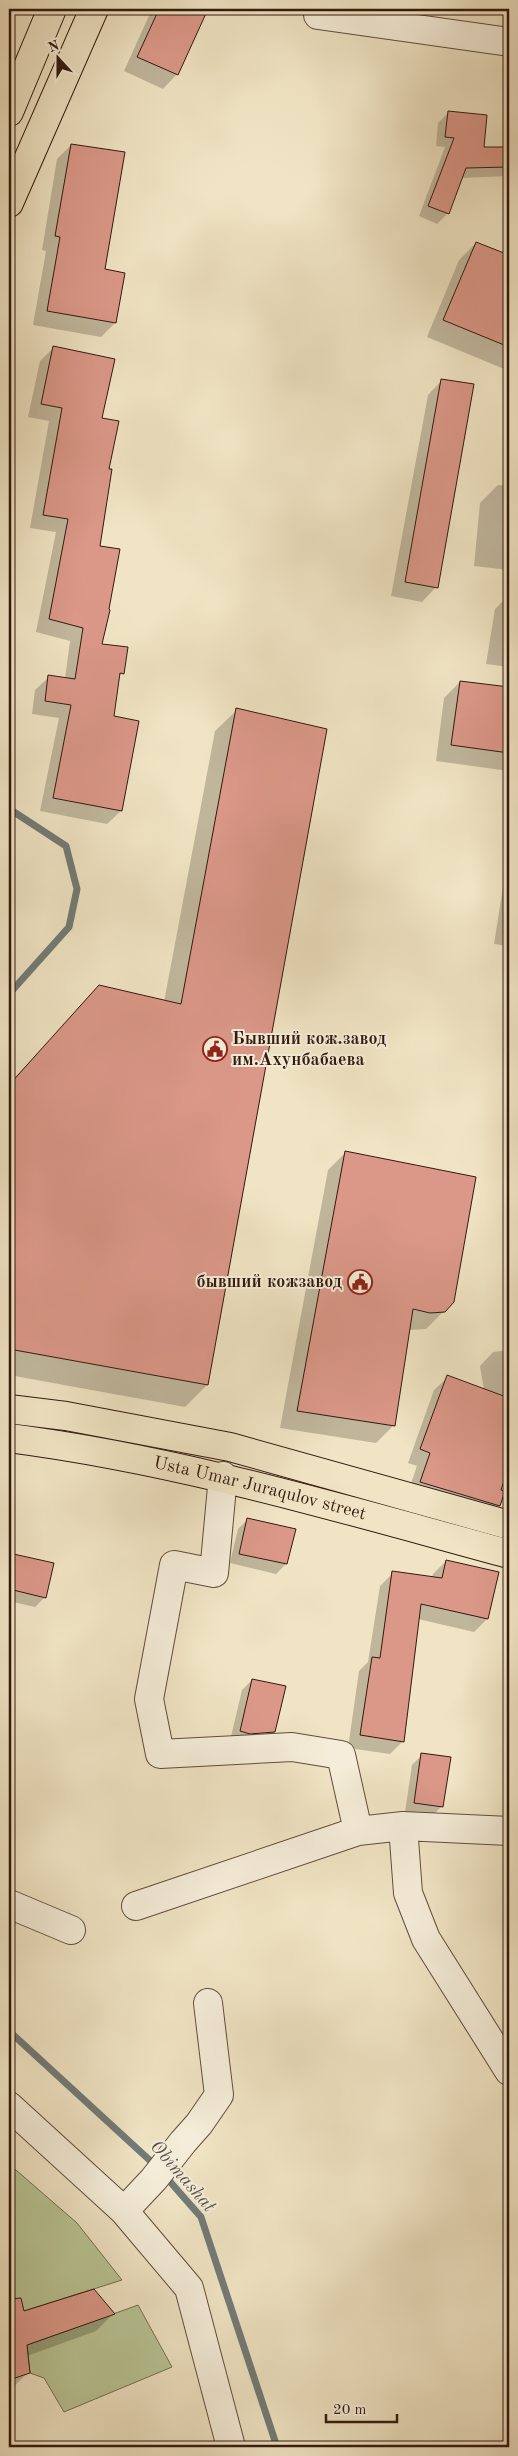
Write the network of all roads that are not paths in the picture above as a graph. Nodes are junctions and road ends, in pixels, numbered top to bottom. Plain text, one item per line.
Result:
1 (52, 9) edge
2 (94, 9) edge
3 (318, 15) dead end
4 (509, 42) edge
5 (9, 112) edge
6 (9, 203) edge
7 (9, 1409) edge
8 (9, 1438) edge
9 (222, 1476) junction
10 (509, 1525) edge
11 (509, 1554) edge
12 (403, 1826) junction
13 (358, 1831) junction
14 (509, 1831) edge
15 (9, 1904) edge
16 (136, 1906) dead end
17 (71, 1930) dead end
18 (208, 2002) dead end
19 (509, 2071) edge
20 (9, 2106) edge
21 (124, 2211) junction
22 (231, 2447) edge

1 - 5 main road
2 - 6 main road
3 - 4 street
7 - 10 main road, Usta Umar Juraqulov street
8 - 9 main road, Usta Umar Juraqulov street
9 - 11 main road, Usta Umar Juraqulov street
9 - 13 street
12 - 13 street
12 - 14 street
12 - 19 street
13 - 16 street
15 - 17 street
18 - 21 street
20 - 21 street
21 - 22 street

